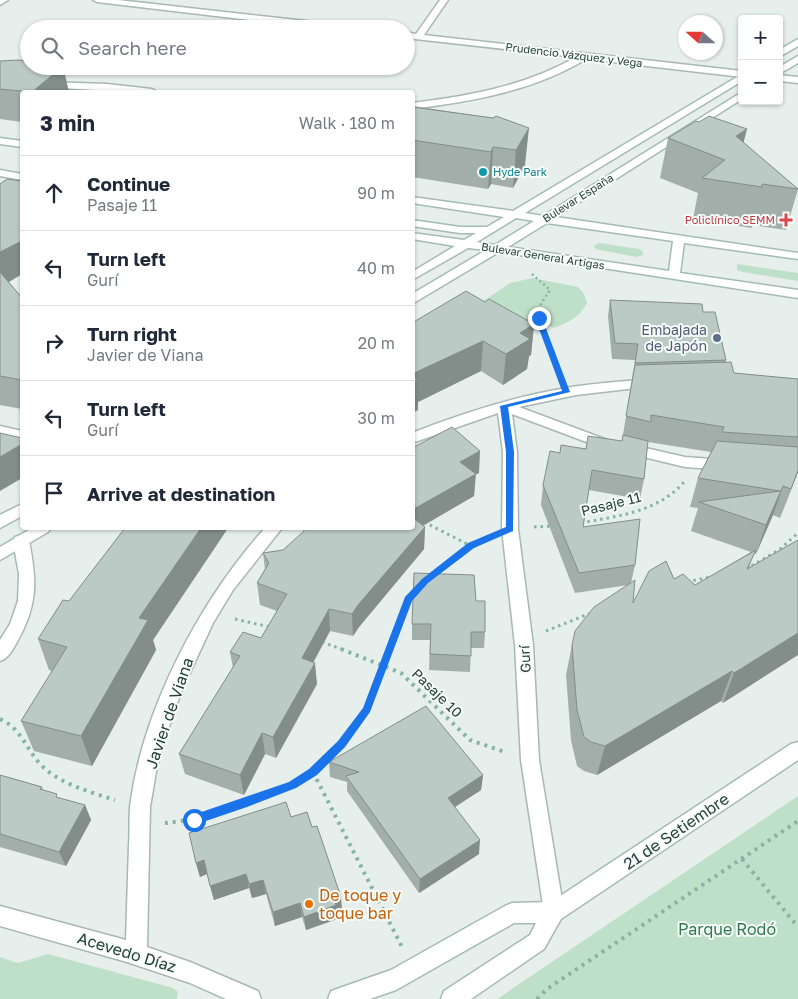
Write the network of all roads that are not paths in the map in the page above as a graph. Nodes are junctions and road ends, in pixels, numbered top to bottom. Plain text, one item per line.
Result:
1 (4, 0) edge
2 (97, 0) edge
3 (444, 0) edge
4 (0, 3) edge
5 (272, 20) edge
6 (415, 36) edge
7 (420, 36) junction
8 (798, 42) edge
9 (783, 51) edge
10 (583, 56) junction
11 (798, 59) edge
12 (783, 68) edge
13 (738, 75) edge
14 (738, 77) edge
15 (783, 78) edge
16 (798, 80) edge
17 (39, 85) edge
18 (134, 90) edge
19 (738, 97) edge
20 (415, 106) edge
21 (0, 141) edge
22 (20, 144) edge
23 (0, 173) edge
24 (20, 177) edge
25 (415, 200) edge
26 (515, 215) junction
27 (544, 220) junction
28 (415, 223) edge
29 (490, 230) junction
30 (415, 236) edge
31 (679, 239) junction
32 (466, 244) junction
33 (496, 249) junction
34 (798, 256) edge
35 (415, 275) edge
36 (674, 275) junction
37 (798, 294) edge
38 (415, 298) edge
39 (664, 382) edge
40 (504, 406) junction
41 (0, 431) edge
42 (20, 436) edge
43 (415, 437) edge
44 (745, 467) edge
45 (20, 510) edge
46 (0, 522) edge
47 (40, 530) edge
48 (272, 530) edge
49 (21, 541) junction
50 (0, 554) edge
51 (0, 654) edge
52 (798, 750) edge
53 (554, 912) junction
54 (0, 916) edge
55 (136, 953) junction
56 (250, 999) edge
57 (339, 999) edge
58 (452, 999) edge

1 - 4 street
2 - 5 street
3 - 7 street
6 - 7 street, Prudencio Vázquez y Vega
7 - 10 street, Prudencio Vázquez y Vega
8 - 9 street
10 - 13 street, Prudencio Vázquez y Vega
10 - 20 street
11 - 12 street
14 - 26 street, Bulevar España
15 - 16 street
17 - 18 street
19 - 27 street, Bulevar España
21 - 22 street
23 - 24 street
25 - 26 street
26 - 27 street
26 - 29 street, Bulevar España
27 - 29 street
27 - 31 street
27 - 33 street, Bulevar España
28 - 29 street
29 - 32 street, Bulevar España
30 - 32 street, Bulevar General Artigas
31 - 34 street
31 - 36 street
32 - 33 street, Bulevar General Artigas
32 - 35 street, Bulevar España
33 - 36 street, Bulevar General Artigas
33 - 38 street, Bulevar España
36 - 37 street, Bulevar General Artigas
39 - 40 street
40 - 43 street
40 - 44 street
40 - 53 street, Gurí
41 - 42 street
45 - 46 street
47 - 49 street
48 - 55 street, Javier de Viana
49 - 50 street
49 - 51 street
52 - 53 street, 21 de Setiembre
53 - 57 street
53 - 58 street, 21 de Setiembre
54 - 55 street, Acevedo Díaz
55 - 56 street, Acevedo Díaz

